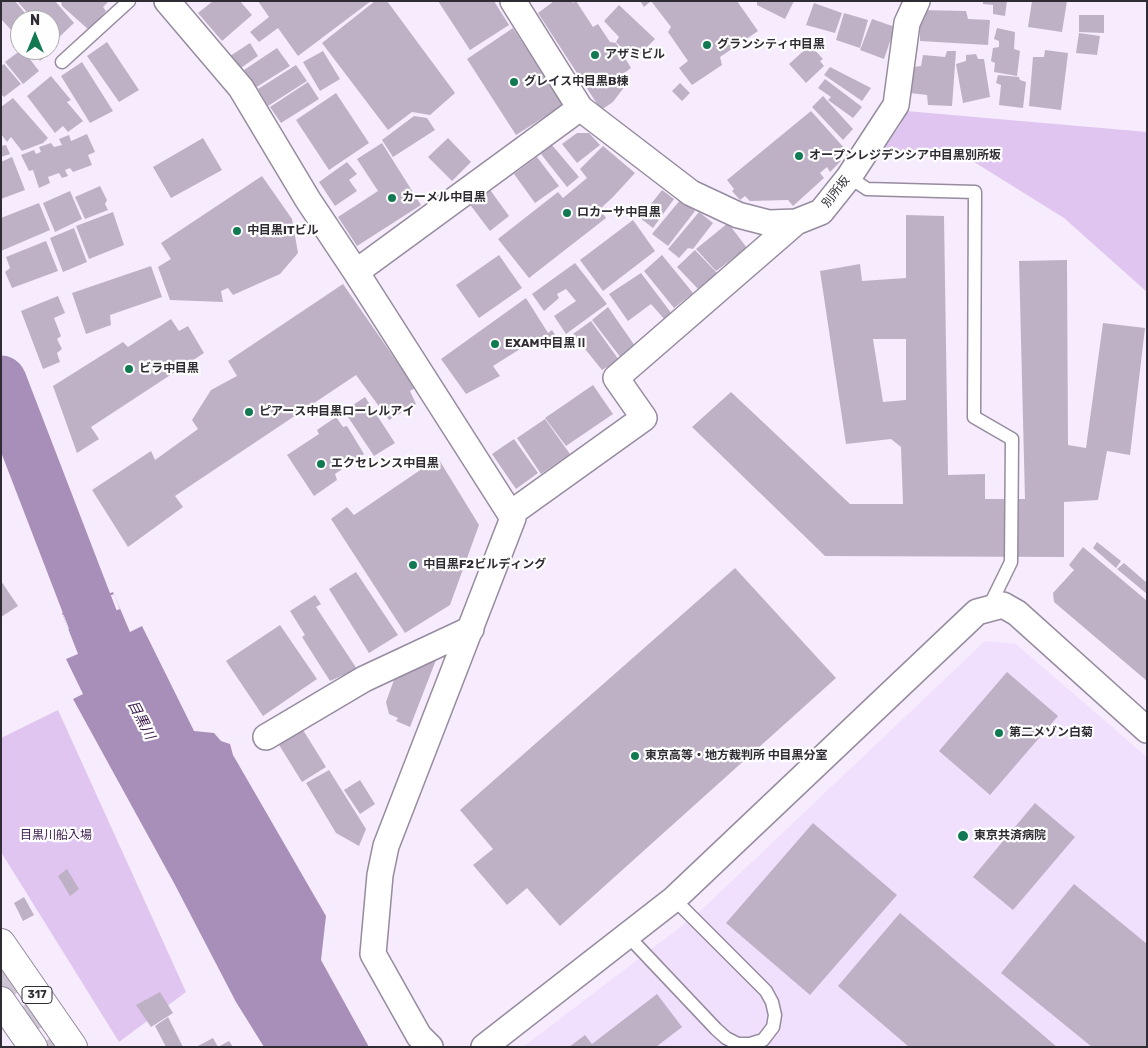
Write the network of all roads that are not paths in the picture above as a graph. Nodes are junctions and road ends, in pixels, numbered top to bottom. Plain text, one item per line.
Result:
1 (129, 1) edge
2 (168, 1) edge
3 (513, 1) edge
4 (917, 1) edge
5 (62, 62) dead end
6 (580, 108) junction
7 (849, 177) junction
8 (796, 222) junction
9 (356, 272) junction
10 (510, 514) junction
11 (989, 607) junction
12 (470, 629) junction
13 (1147, 730) edge
14 (266, 737) dead end
15 (674, 900) junction
16 (628, 936) junction
17 (1, 943) edge
18 (1, 1001) edge
19 (33, 1047) edge
20 (73, 1047) edge
21 (430, 1047) edge
22 (484, 1047) edge

1 - 5 lane
2 - 9 street
3 - 6 street
4 - 7 street, 別所坂
6 - 8 street, 別所坂
6 - 9 street
7 - 8 street, 別所坂
7 - 11 lane
8 - 10 street
9 - 10 street
10 - 12 street
11 - 13 street
11 - 15 street
12 - 14 street
12 - 21 street
15 - 16 street
15 - 16 lane
16 - 22 street
17 - 20 main road, 317
18 - 19 main road, 317

